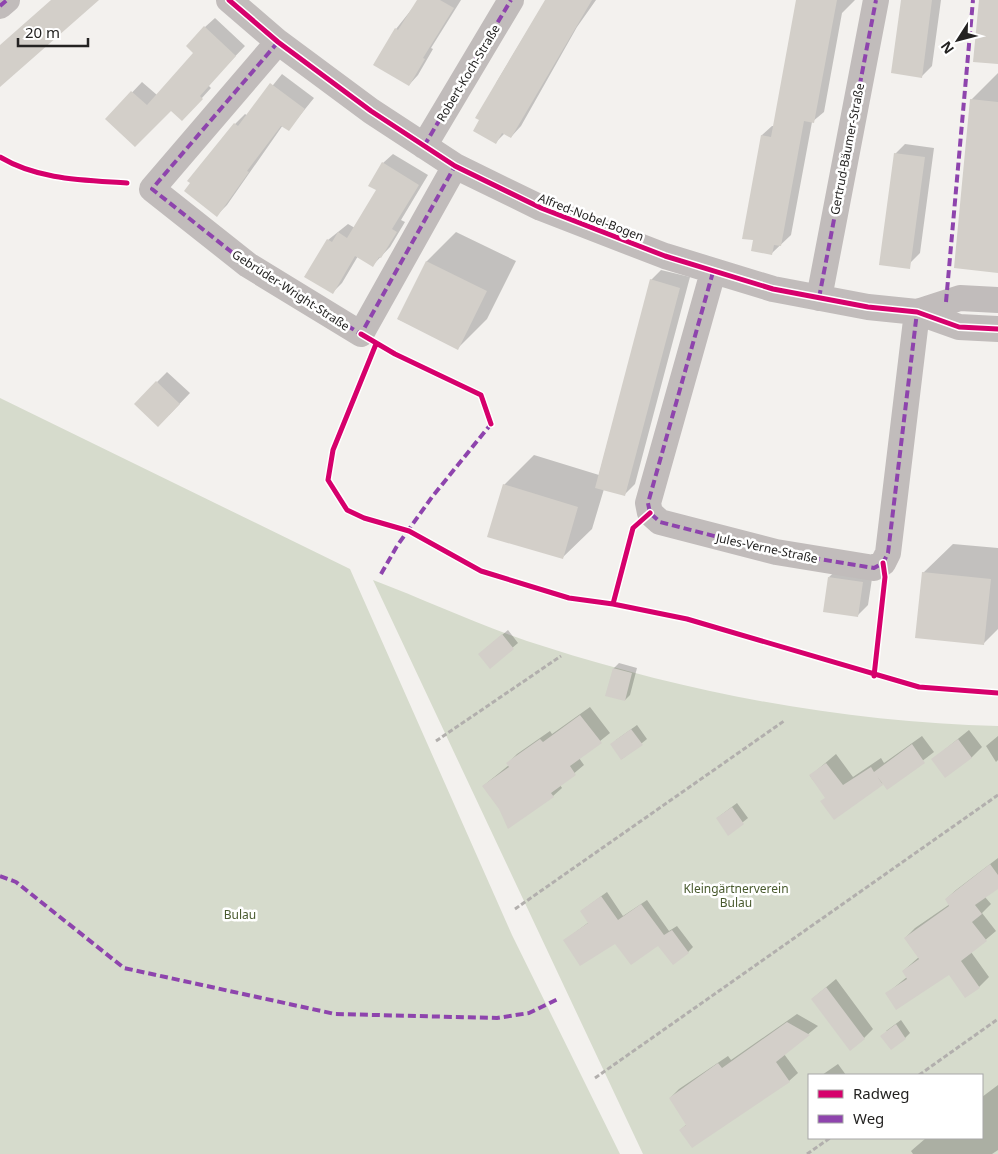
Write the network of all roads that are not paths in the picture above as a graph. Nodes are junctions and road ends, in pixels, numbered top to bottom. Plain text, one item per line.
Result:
1 (7, 0) edge
2 (229, 0) edge
3 (511, 0) edge
4 (876, 0) edge
5 (0, 6) edge
6 (278, 42) junction
7 (424, 146) junction
8 (455, 166) junction
9 (713, 272) junction
10 (819, 298) junction
11 (998, 300) edge
12 (917, 312) junction
13 (998, 329) edge

1 - 5 street
2 - 6 street, Alfred-Nobel-Bogen
3 - 7 street, Robert-Koch-Straße
4 - 10 street, Gertrud-Bäumer-Straße
6 - 7 street, Alfred-Nobel-Bogen
6 - 8 street, Gebrüder-Wright-Straße
7 - 8 street, Alfred-Nobel-Bogen
8 - 9 street, Alfred-Nobel-Bogen
9 - 10 street, Alfred-Nobel-Bogen
9 - 12 street, Jules-Verne-Straße
10 - 12 street, Alfred-Nobel-Bogen
11 - 12 street, Alfred-Nobel-Bogen
12 - 13 street, Alfred-Nobel-Bogen

